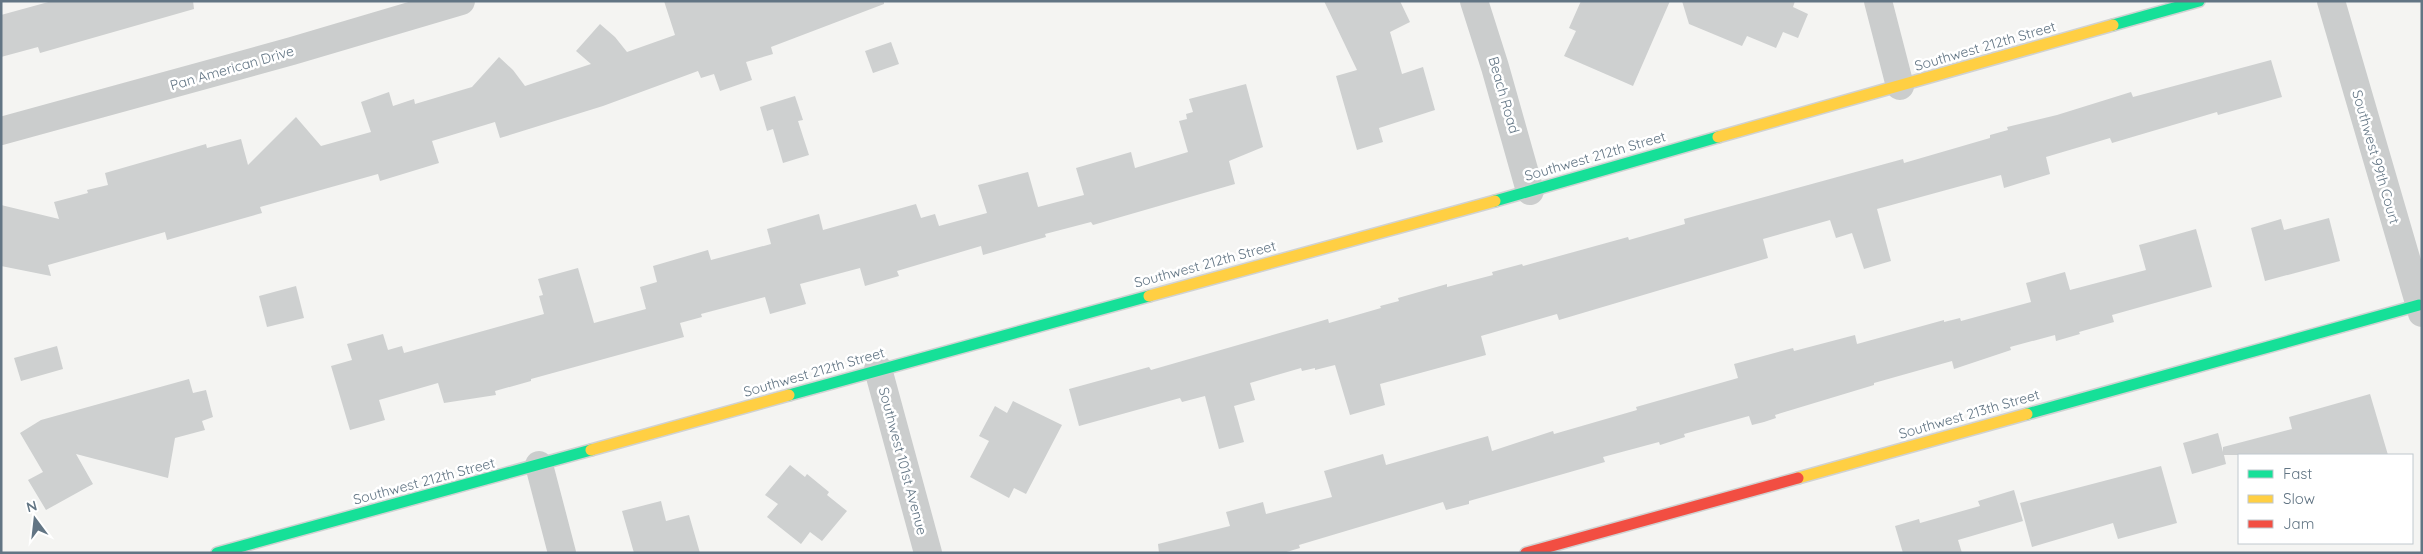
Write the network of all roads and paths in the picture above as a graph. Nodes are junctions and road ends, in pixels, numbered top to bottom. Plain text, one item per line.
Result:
1 (461, 1) edge
2 (1474, 1) edge
3 (1878, 1) edge
4 (2199, 1) edge
5 (2331, 1) edge
6 (1900, 86) junction
7 (1, 131) edge
8 (1530, 191) junction
9 (2421, 309) edge
10 (878, 369) junction
11 (540, 465) junction
12 (218, 553) edge
13 (562, 553) edge
14 (928, 553) edge
15 (1526, 553) edge

1 - 7 street, Pan American Drive
2 - 8 street, Beach Road
3 - 6 street
4 - 6 street, Southwest 212th Street
5 - 9 street, Southwest 99th Court
6 - 8 street, Southwest 212th Street
8 - 10 street, Southwest 212th Street
9 - 15 street, Southwest 213th Street
10 - 11 street, Southwest 212th Street
10 - 14 street, Southwest 101st Avenue
11 - 12 street, Southwest 212th Street
11 - 13 street

